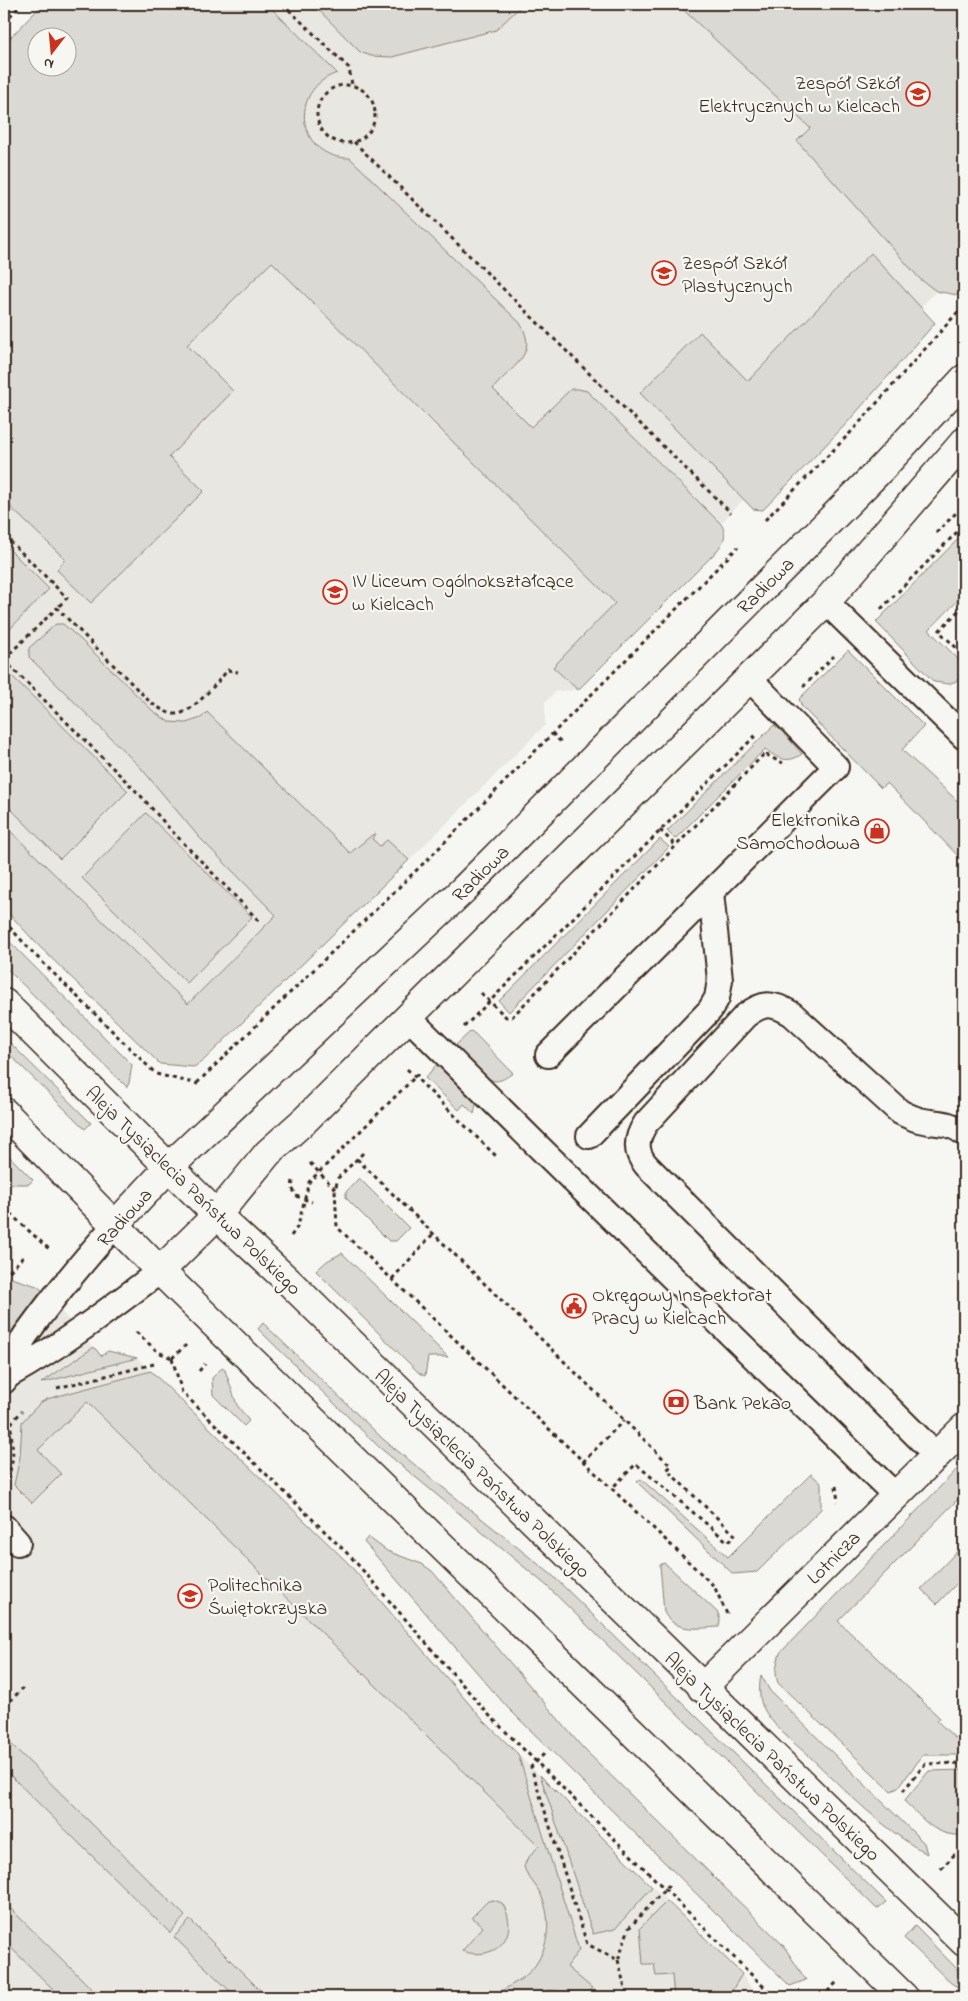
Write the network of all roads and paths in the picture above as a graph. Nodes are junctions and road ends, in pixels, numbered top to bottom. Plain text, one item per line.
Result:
1 (22, 4) edge
2 (283, 4) edge
3 (4, 22) edge
4 (352, 85) junction
5 (354, 142) junction
6 (964, 305) edge
7 (964, 379) edge
8 (964, 442) edge
9 (731, 513) dead end
10 (765, 520) dead end
11 (964, 525) edge
12 (4, 535) edge
13 (738, 547) dead end
14 (826, 602) junction
15 (964, 605) edge
16 (57, 608) junction
17 (880, 610) dead end
18 (838, 652) dead end
19 (964, 655) edge
20 (4, 660) edge
21 (238, 672) dead end
22 (749, 678) junction
23 (802, 688) dead end
24 (762, 728) dead end
25 (964, 738) edge
26 (789, 763) dead end
27 (660, 830) junction
28 (676, 846) junction
29 (711, 892) junction
30 (4, 921) edge
31 (260, 922) dead end
32 (480, 992) dead end
33 (490, 1001) junction
34 (4, 1003) edge
35 (408, 1017) junction
36 (458, 1034) dead end
37 (548, 1055) dead end
38 (405, 1067) dead end
39 (420, 1071) dead end
40 (415, 1077) junction
41 (434, 1096) dead end
42 (4, 1112) edge
43 (964, 1133) edge
44 (589, 1136) dead end
45 (363, 1153) dead end
46 (356, 1159) junction
47 (310, 1162) dead end
48 (170, 1167) junction
49 (319, 1172) junction
50 (335, 1190) junction
51 (296, 1196) dead end
52 (304, 1199) junction
53 (312, 1202) dead end
54 (4, 1208) edge
55 (217, 1215) junction
56 (114, 1225) junction
57 (433, 1234) junction
58 (286, 1241) dead end
59 (52, 1251) dead end
60 (24, 1256) dead end
61 (160, 1271) junction
62 (4, 1277) edge
63 (392, 1279) junction
64 (134, 1330) dead end
65 (154, 1364) dead end
66 (6, 1378) edge
67 (50, 1390) dead end
68 (24, 1410) dead end
69 (624, 1420) junction
70 (964, 1428) edge
71 (936, 1455) junction
72 (583, 1462) junction
73 (612, 1488) junction
74 (895, 1495) junction
75 (13, 1498) dead end
76 (729, 1620) dead end
77 (23, 1688) dead end
78 (702, 1688) junction
79 (4, 1707) edge
80 (544, 1754) dead end
81 (536, 1762) junction
82 (964, 1763) edge
83 (904, 1791) dead end
84 (964, 1852) edge
85 (942, 1869) dead end
86 (669, 1885) dead end
87 (665, 1889) junction
88 (964, 1942) edge
89 (618, 1960) junction
90 (627, 1997) edge
91 (774, 1997) edge
92 (904, 1997) edge

1 - 3 path
2 - 4 path
4 - 5 path
4 - 5 path
5 - 9 path
6 - 10 path
7 - 48 street, Radiowa
8 - 14 street, Radiowa
11 - 17 path
12 - 16 path
13 - 30 path
14 - 22 street, Radiowa
14 - 25 lane
15 - 19 path
16 - 20 path
16 - 21 path
18 - 23 path
20 - 31 path
22 - 29 lane
22 - 35 street, Radiowa
24 - 27 path
26 - 28 path
27 - 28 path
27 - 33 path
28 - 33 path
29 - 37 lane
29 - 44 lane
32 - 33 path
33 - 36 path
34 - 48 street, Aleja Tysiąclecia Państwa Polskiego
35 - 55 street, Radiowa
35 - 74 lane
38 - 40 path
39 - 40 path
40 - 41 path
40 - 49 path
42 - 56 street
43 - 71 lane
45 - 46 path
46 - 50 path
46 - 57 path
47 - 49 path
48 - 55 street, Aleja Tysiąclecia Państwa Polskiego
48 - 56 street, Radiowa
49 - 50 path
49 - 52 path
50 - 63 path
51 - 52 path
52 - 53 path
52 - 58 path
54 - 59 path
55 - 61 street, Radiowa
55 - 78 street, Aleja Tysiąclecia Państwa Polskiego
56 - 61 street
56 - 66 lane, Radiowa
57 - 63 path
57 - 69 path
60 - 62 path
61 - 66 lane, Radiowa
61 - 92 street
63 - 72 path
64 - 81 path
65 - 67 path
68 - 75 path
69 - 72 path
69 - 73 path
70 - 71 street, Lotnicza
71 - 74 street, Lotnicza
72 - 73 path
73 - 76 path
74 - 78 street, Lotnicza
77 - 79 path
78 - 88 street, Aleja Tysiąclecia Państwa Polskiego
80 - 81 path
81 - 87 path
81 - 89 path
82 - 83 path
84 - 85 path
86 - 87 path
87 - 89 path
87 - 91 path
89 - 90 path

